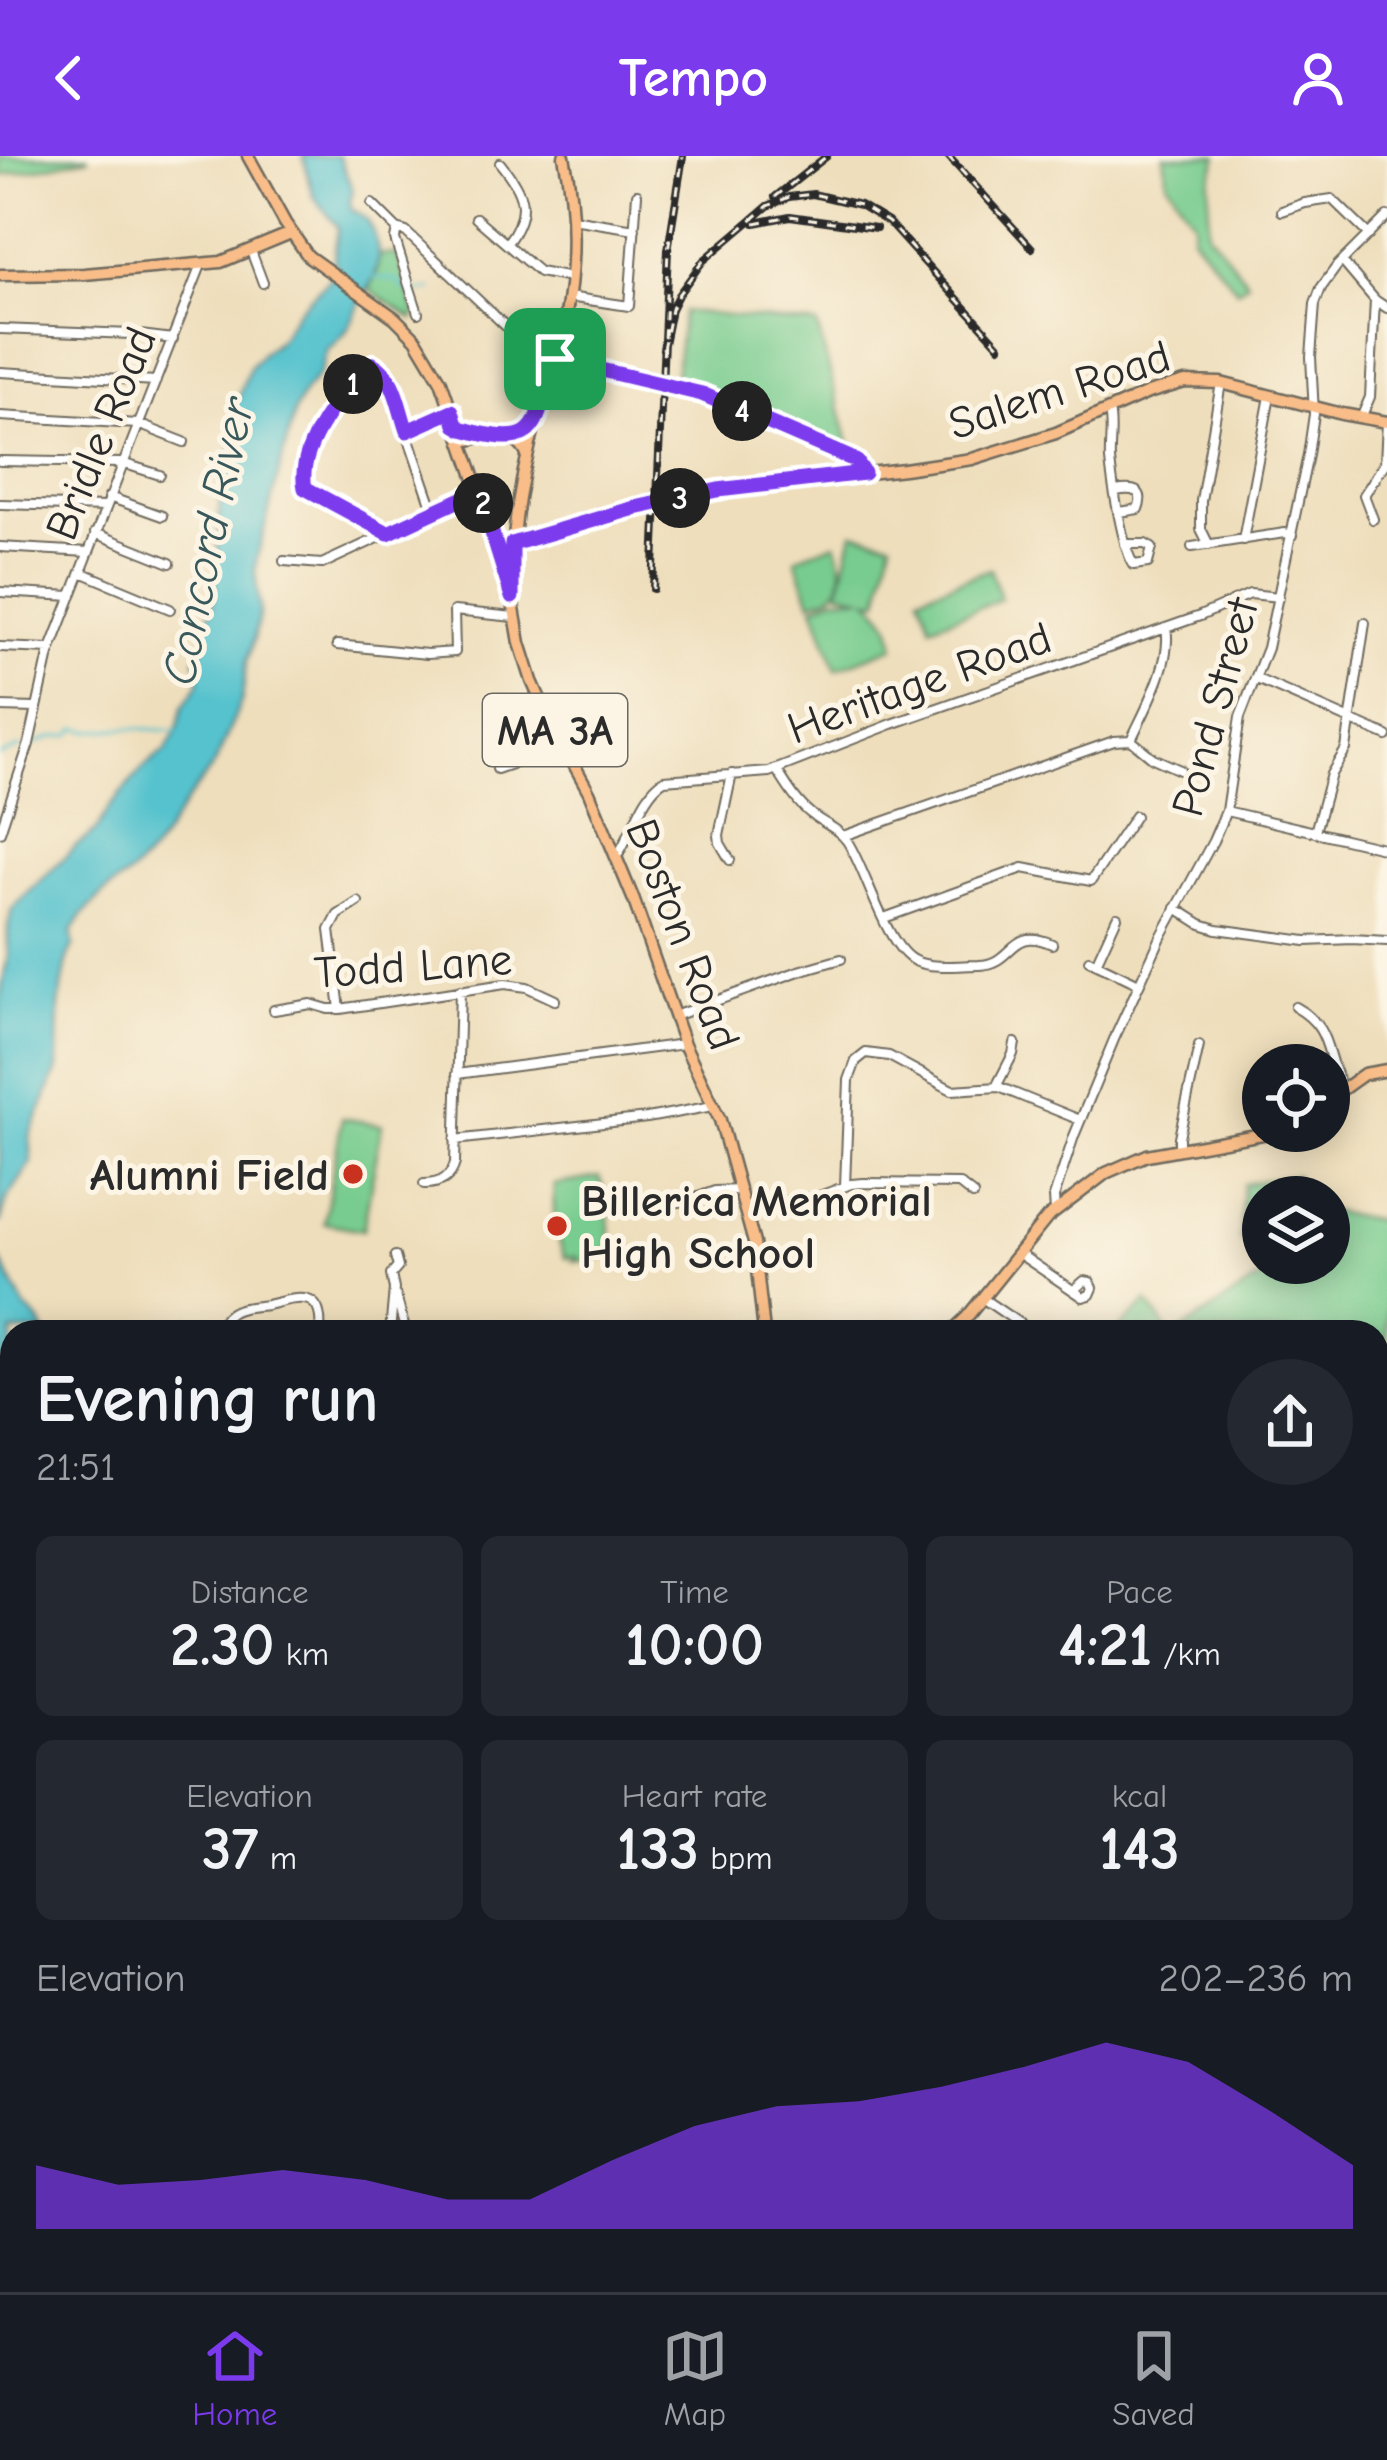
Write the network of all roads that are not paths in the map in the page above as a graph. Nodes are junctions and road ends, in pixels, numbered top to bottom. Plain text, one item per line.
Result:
1 (248, 156) edge
2 (563, 156) edge
3 (500, 163) dead end
4 (637, 194) dead end
5 (372, 204) dead end
6 (1282, 211) dead end
7 (1387, 216) edge
8 (476, 218) dead end
9 (572, 219) junction
10 (397, 230) junction
11 (635, 230) junction
12 (291, 233) junction
13 (1369, 235) junction
14 (507, 243) junction
15 (251, 251) junction
16 (1342, 261) junction
17 (201, 265) junction
18 (0, 275) edge
19 (571, 278) junction
20 (262, 284) dead end
21 (568, 296) junction
22 (1375, 300) junction
23 (1387, 308) edge
24 (418, 314) dead end
25 (0, 328) edge
26 (173, 339) junction
27 (533, 352) junction
28 (555, 359) junction
29 (0, 372) edge
30 (156, 381) junction
31 (1221, 383) junction
32 (543, 396) junction
33 (1270, 396) junction
34 (1314, 407) junction
35 (452, 411) junction
36 (1109, 411) junction
37 (0, 416) edge
38 (1361, 418) junction
39 (536, 422) junction
40 (1387, 422) edge
41 (138, 424) junction
42 (456, 425) junction
43 (407, 431) junction
44 (488, 435) junction
45 (512, 439) junction
46 (184, 442) dead end
47 (462, 442) junction
48 (528, 458) junction
49 (0, 460) edge
50 (122, 463) junction
51 (864, 473) junction
52 (160, 475) dead end
53 (479, 491) junction
54 (1116, 491) junction
55 (107, 502) junction
56 (0, 504) edge
57 (434, 512) junction
58 (1120, 512) junction
59 (162, 516) dead end
60 (1373, 519) dead end
61 (514, 530) junction
62 (95, 533) junction
63 (388, 533) junction
64 (1292, 535) junction
65 (527, 539) junction
66 (1243, 540) junction
67 (512, 544) junction
68 (1126, 544) dead end
69 (1210, 545) junction
70 (0, 547) edge
71 (1192, 547) dead end
72 (497, 548) junction
73 (88, 552) junction
74 (284, 561) dead end
75 (170, 563) dead end
76 (81, 572) junction
77 (0, 592) edge
78 (72, 596) junction
79 (512, 597) junction
80 (1279, 597) junction
81 (170, 609) dead end
82 (514, 617) junction
83 (1365, 623) dead end
84 (1166, 628) junction
85 (338, 645) dead end
86 (0, 647) edge
87 (51, 649) junction
88 (1257, 679) junction
89 (0, 706) edge
90 (36, 708) junction
91 (1351, 718) junction
92 (1387, 736) edge
93 (1131, 740) junction
94 (564, 746) junction
95 (497, 769) dead end
96 (776, 769) junction
97 (1180, 770) dead end
98 (732, 774) junction
99 (1226, 811) junction
100 (1135, 816) dead end
101 (1, 825) edge
102 (1315, 832) junction
103 (843, 836) junction
104 (1387, 849) edge
105 (616, 857) junction
106 (730, 860) dead end
107 (358, 902) dead end
108 (1176, 908) junction
109 (1117, 917) dead end
110 (884, 918) junction
111 (1387, 941) edge
112 (1052, 944) dead end
113 (841, 959) dead end
114 (1139, 985) junction
115 (460, 990) junction
116 (555, 1000) dead end
117 (1295, 1007) dead end
118 (340, 1009) junction
119 (274, 1010) dead end
120 (674, 1016) junction
121 (1015, 1043) dead end
122 (684, 1044) junction
123 (1327, 1044) edge
124 (1199, 1046) dead end
125 (1387, 1070) edge
126 (457, 1074) junction
127 (1350, 1083) edge
128 (996, 1087) junction
129 (713, 1106) junction
130 (1080, 1120) junction
131 (1242, 1137) edge
132 (455, 1140) junction
133 (1179, 1148) junction
134 (424, 1184) dead end
135 (845, 1186) junction
136 (740, 1190) junction
137 (974, 1196) dead end
138 (745, 1206) junction
139 (1055, 1211) junction
140 (622, 1212) dead end
141 (1017, 1252) junction
142 (395, 1256) dead end
143 (394, 1289) junction
144 (1075, 1289) dead end
145 (982, 1298) junction
146 (224, 1320) edge
147 (321, 1320) edge
148 (391, 1320) edge
149 (403, 1320) edge
150 (763, 1320) edge
151 (962, 1320) edge
152 (1014, 1320) edge

1 - 12 main road, Boston Road / MA 3A
2 - 9 main road
3 - 14 street
4 - 11 street
5 - 10 street
6 - 13 street
7 - 13 street, Pond Street
8 - 14 street
9 - 11 street
9 - 19 main road
10 - 24 street
10 - 27 street
11 - 21 street
12 - 15 main road
12 - 35 main road, Boston Road / MA 3A
13 - 16 street, Pond Street
14 - 19 street
15 - 17 main road
15 - 20 street
16 - 22 street
16 - 34 street, Pond Street
17 - 18 main road
17 - 26 street, Bridle Road
19 - 21 main road
21 - 28 main road
22 - 23 street
22 - 38 street
25 - 26 street
26 - 30 street, Bridle Road
27 - 28 street
27 - 32 street
28 - 32 main road
28 - 51 street
29 - 30 street
30 - 41 street, Bridle Road
31 - 33 main road, Salem Road
31 - 36 main road, Salem Road
31 - 69 street
32 - 39 main road
33 - 34 main road, Salem Road
33 - 66 street
34 - 38 main road, Salem Road
34 - 64 street, Pond Street
35 - 42 main road, Boston Road / MA 3A
35 - 43 street
36 - 51 main road, Salem Road
36 - 54 street
37 - 41 street
38 - 40 main road, Salem Road
39 - 45 main road
39 - 48 main road
40 - 60 street
41 - 46 street
41 - 50 street, Bridle Road
42 - 44 main road
42 - 47 main road, Boston Road / MA 3A
43 - 57 street
43 - 63 street
44 - 45 main road
44 - 47 main road
45 - 48 main road
47 - 53 main road, Boston Road / MA 3A
48 - 61 main road
49 - 50 street
50 - 52 street
50 - 55 street, Bridle Road
51 - 65 main road, Salem Road
53 - 57 street
53 - 72 main road, Boston Road / MA 3A
54 - 58 street
54 - 58 street
55 - 56 street
55 - 59 street
55 - 62 street, Bridle Road
57 - 63 street
58 - 68 street
61 - 65 main road
61 - 67 main road
62 - 73 street, Bridle Road
62 - 75 street
63 - 74 street
64 - 66 street
64 - 80 street, Pond Street
65 - 67 main road, Salem Road
66 - 69 street
67 - 72 main road, Salem Road
67 - 79 main road
69 - 71 street
70 - 73 street
72 - 79 main road, Boston Road / MA 3A
73 - 76 street, Bridle Road
76 - 78 street, Bridle Road
76 - 81 street
77 - 78 street
78 - 87 street, Bridle Road
79 - 82 main road, Boston Road / MA 3A
80 - 84 street, Heritage Road
80 - 88 street, Pond Street
82 - 85 street
82 - 94 main road, Boston Road / MA 3A
83 - 91 street
84 - 93 street
84 - 96 street, Heritage Road
86 - 87 street
87 - 90 street, Bridle Road
88 - 91 street
88 - 99 street, Pond Street
89 - 90 street
90 - 101 street, Bridle Road
91 - 92 street
91 - 102 street
93 - 97 street
93 - 103 street
94 - 95 street
94 - 105 main road, Boston Road / MA 3A
96 - 98 street, Heritage Road
96 - 103 street
98 - 105 street, Heritage Road
98 - 106 street
99 - 102 street
99 - 108 street, Pond Street
100 - 110 street
102 - 104 street
103 - 110 street
105 - 120 main road, Boston Road / MA 3A
107 - 118 street
108 - 111 street
108 - 114 street, Pond Street
109 - 114 street
110 - 112 street
113 - 120 street
114 - 130 street, Pond Street
115 - 116 street, Todd Lane
115 - 118 street, Todd Lane
115 - 126 street
117 - 123 street
118 - 119 street, Todd Lane
120 - 122 main road, Boston Road / MA 3A
121 - 128 street
122 - 126 street
122 - 129 main road, Boston Road / MA 3A
124 - 133 street
125 - 127 main road
126 - 132 street
128 - 130 street
128 - 135 street
129 - 132 street
129 - 136 main road, Boston Road / MA 3A
130 - 139 street, Pond Street
131 - 133 main road
132 - 134 street
133 - 139 main road
135 - 137 street
135 - 138 street
136 - 138 main road, Boston Road / MA 3A
136 - 140 street
138 - 150 main road, Boston Road / MA 3A
139 - 141 main road
141 - 144 street
141 - 145 main road
142 - 143 street
143 - 148 street
143 - 149 street
145 - 151 main road
145 - 152 street
146 - 147 street

